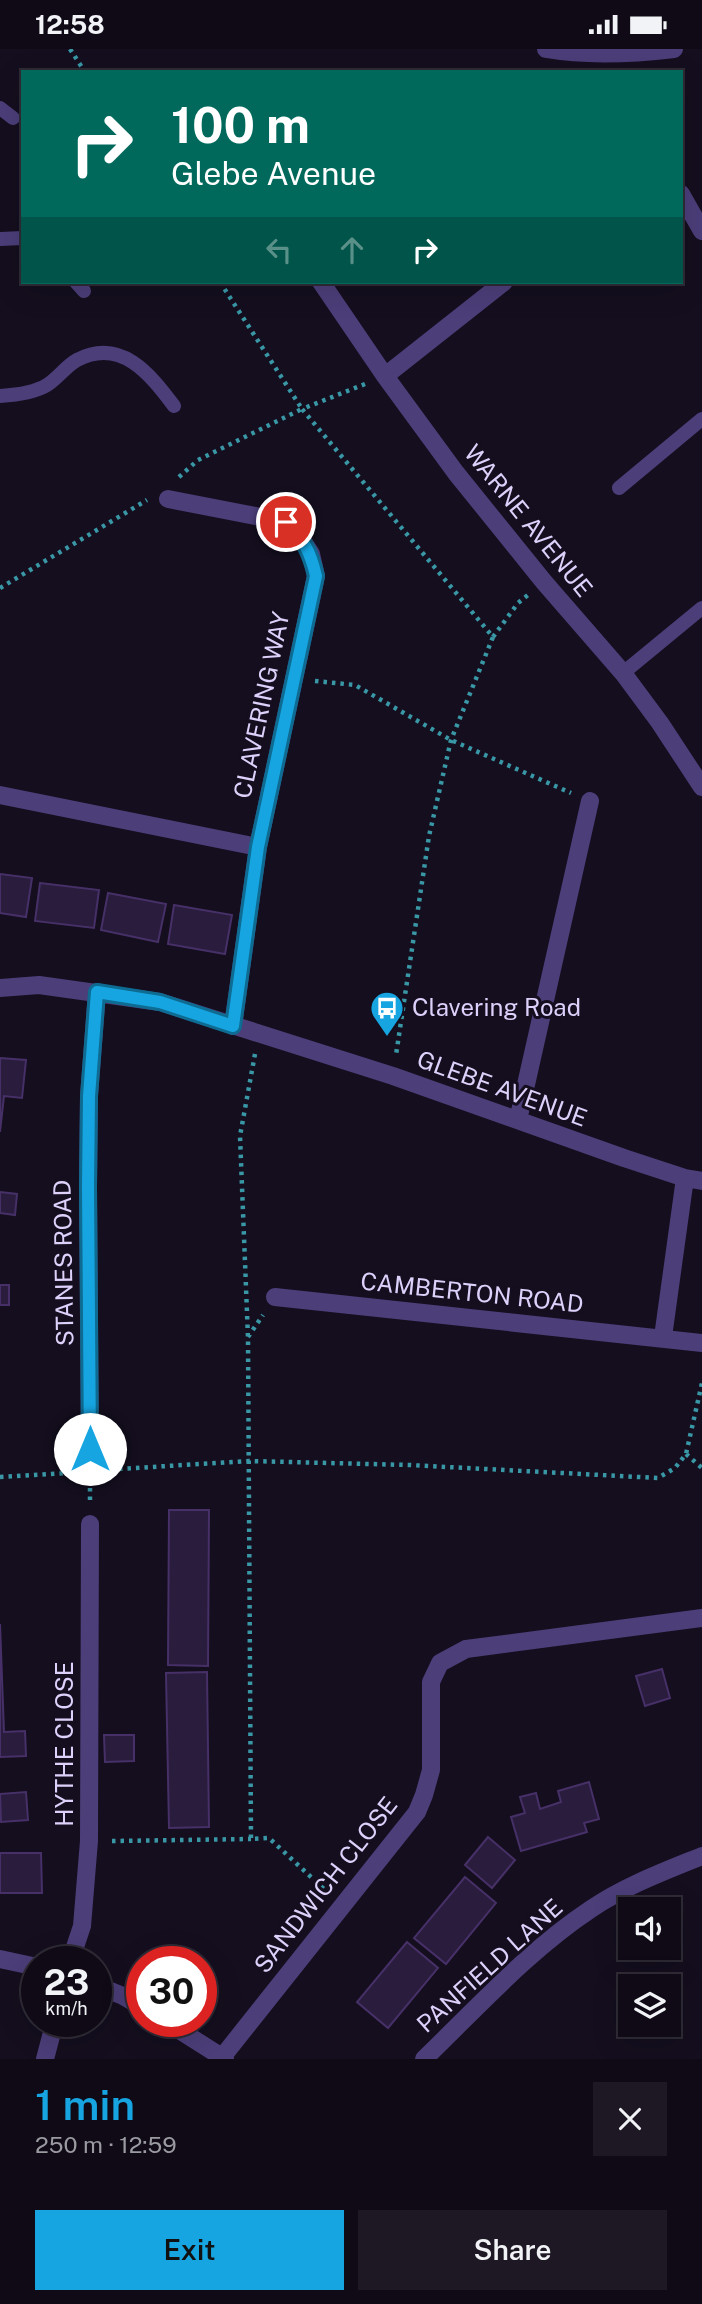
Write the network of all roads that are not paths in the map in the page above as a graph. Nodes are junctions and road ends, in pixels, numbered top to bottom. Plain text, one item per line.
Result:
1 (546, 49) edge
2 (674, 49) edge
3 (645, 53) junction
4 (648, 70) edge
5 (0, 108) edge
6 (13, 118) dead end
7 (683, 198) edge
8 (702, 231) edge
9 (21, 238) edge
10 (0, 239) edge
11 (322, 284) edge
12 (502, 284) edge
13 (385, 376) junction
14 (0, 396) edge
15 (174, 406) dead end
16 (702, 418) edge
17 (619, 488) dead end
18 (164, 493) road end
19 (702, 608) edge
20 (623, 673) junction
21 (702, 787) edge
22 (0, 795) edge
23 (590, 801) road end
24 (258, 847) junction
25 (0, 988) edge
26 (97, 992) junction
27 (233, 1026) junction
28 (518, 1121) junction
29 (693, 1180) edge
30 (275, 1297) dead end
31 (663, 1337) junction
32 (702, 1343) edge
33 (90, 1449) road end
34 (90, 1524) road end
35 (702, 1618) edge
36 (702, 1856) edge
37 (75, 1946) edge
38 (0, 1959) edge
39 (21, 1964) edge
40 (51, 2037) edge
41 (191, 2037) edge
42 (224, 2058) edge
43 (45, 2059) edge
44 (424, 2059) edge

1 - 3 street
2 - 3 street
3 - 4 street
5 - 6 lane
7 - 8 street
9 - 10 lane
11 - 13 street, WARNE AVENUE
12 - 13 street
13 - 20 street, WARNE AVENUE
14 - 15 lane
16 - 17 lane
18 - 24 street, CLAVERING WAY
19 - 20 lane
20 - 21 street, WARNE AVENUE
22 - 24 street
23 - 28 street
24 - 27 street, CLAVERING WAY
25 - 26 street, GLEBE AVENUE
26 - 27 street, GLEBE AVENUE
26 - 33 street, STANES ROAD
27 - 28 street, GLEBE AVENUE
28 - 29 street, GLEBE AVENUE
29 - 31 street
30 - 31 street, CAMBERTON ROAD
31 - 32 street, CAMBERTON ROAD
34 - 37 street, HYTHE CLOSE
35 - 42 street, SANDWICH CLOSE
36 - 44 street, PANFIELD LANE
38 - 39 street
40 - 43 street
41 - 42 street

